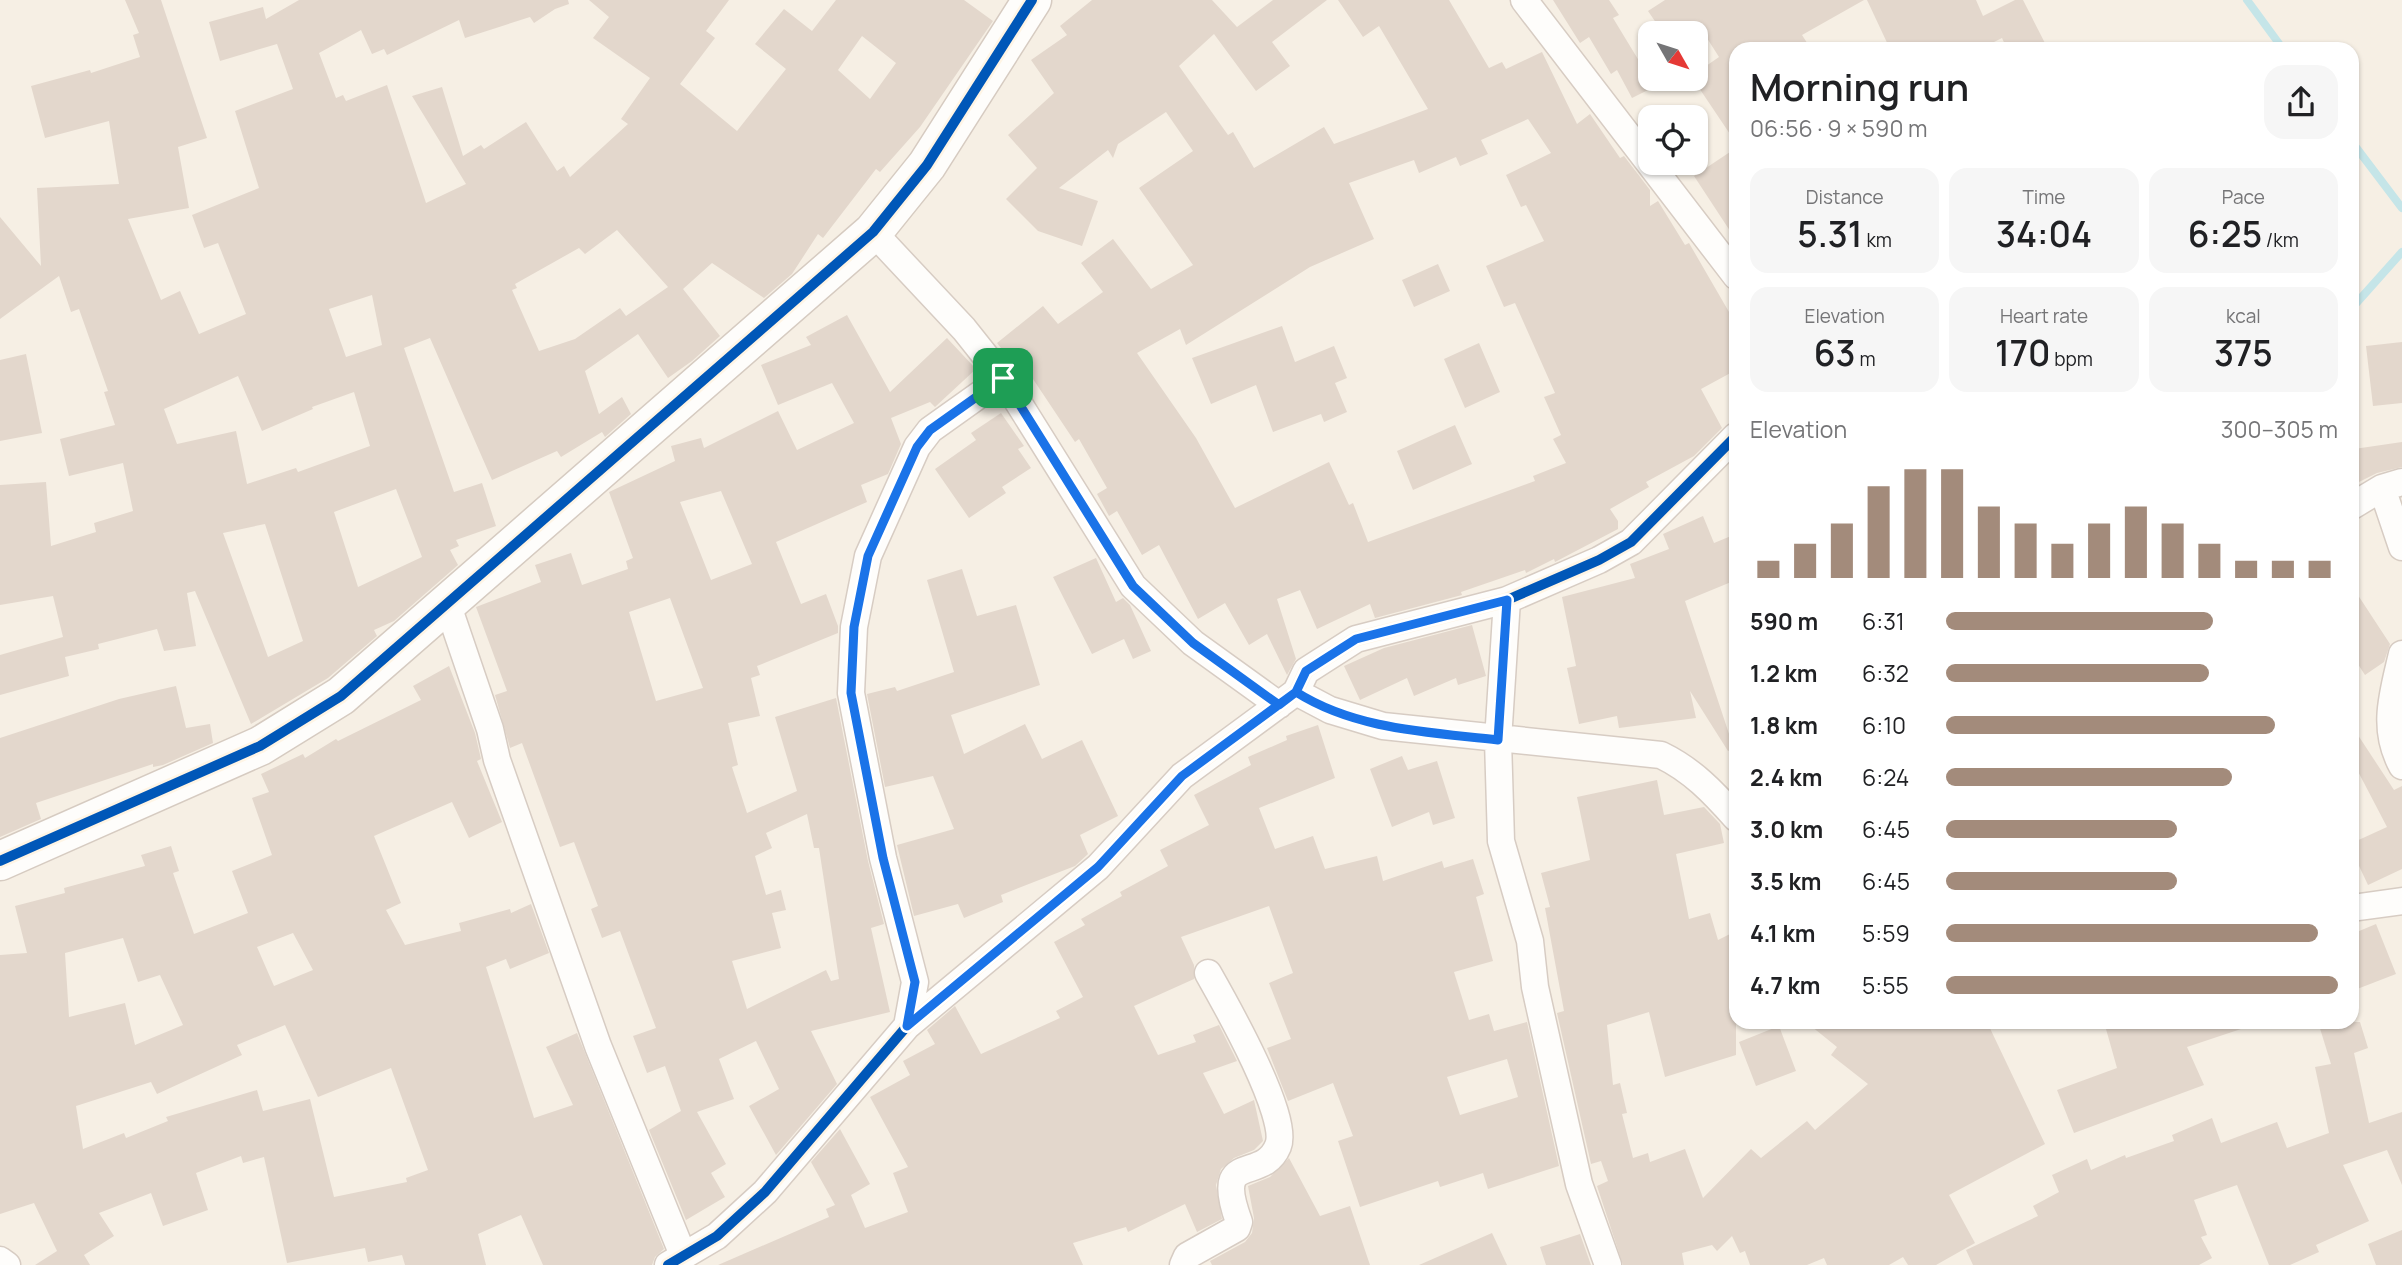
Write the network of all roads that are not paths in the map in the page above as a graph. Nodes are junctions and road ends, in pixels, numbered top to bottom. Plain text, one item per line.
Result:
1 (1032, 0) edge
2 (1524, 0) edge
3 (873, 232) junction
4 (1729, 267) edge
5 (1003, 378) junction
6 (1729, 443) edge
7 (2392, 485) edge
8 (2359, 502) edge
9 (2402, 547) edge
10 (1507, 600) junction
11 (447, 603) junction
12 (2402, 654) edge
13 (1287, 698) junction
14 (1498, 740) junction
15 (2402, 766) edge
16 (1729, 810) edge
17 (0, 861) edge
18 (2402, 901) edge
19 (2359, 907) edge
20 (1208, 973) dead end
21 (907, 1026) junction
22 (0, 1259) edge
23 (676, 1260) edge
24 (7, 1265) edge
25 (1183, 1265) edge
26 (1608, 1265) edge

1 - 3 street
2 - 4 street
3 - 5 street
3 - 11 street
5 - 13 street
5 - 21 street
6 - 10 street
7 - 8 street
7 - 9 street
10 - 13 street
10 - 14 street
11 - 17 street
11 - 23 street
12 - 15 street
13 - 14 street
13 - 21 street
14 - 16 street
14 - 26 street
18 - 19 street
20 - 25 street
21 - 23 street
22 - 24 street

